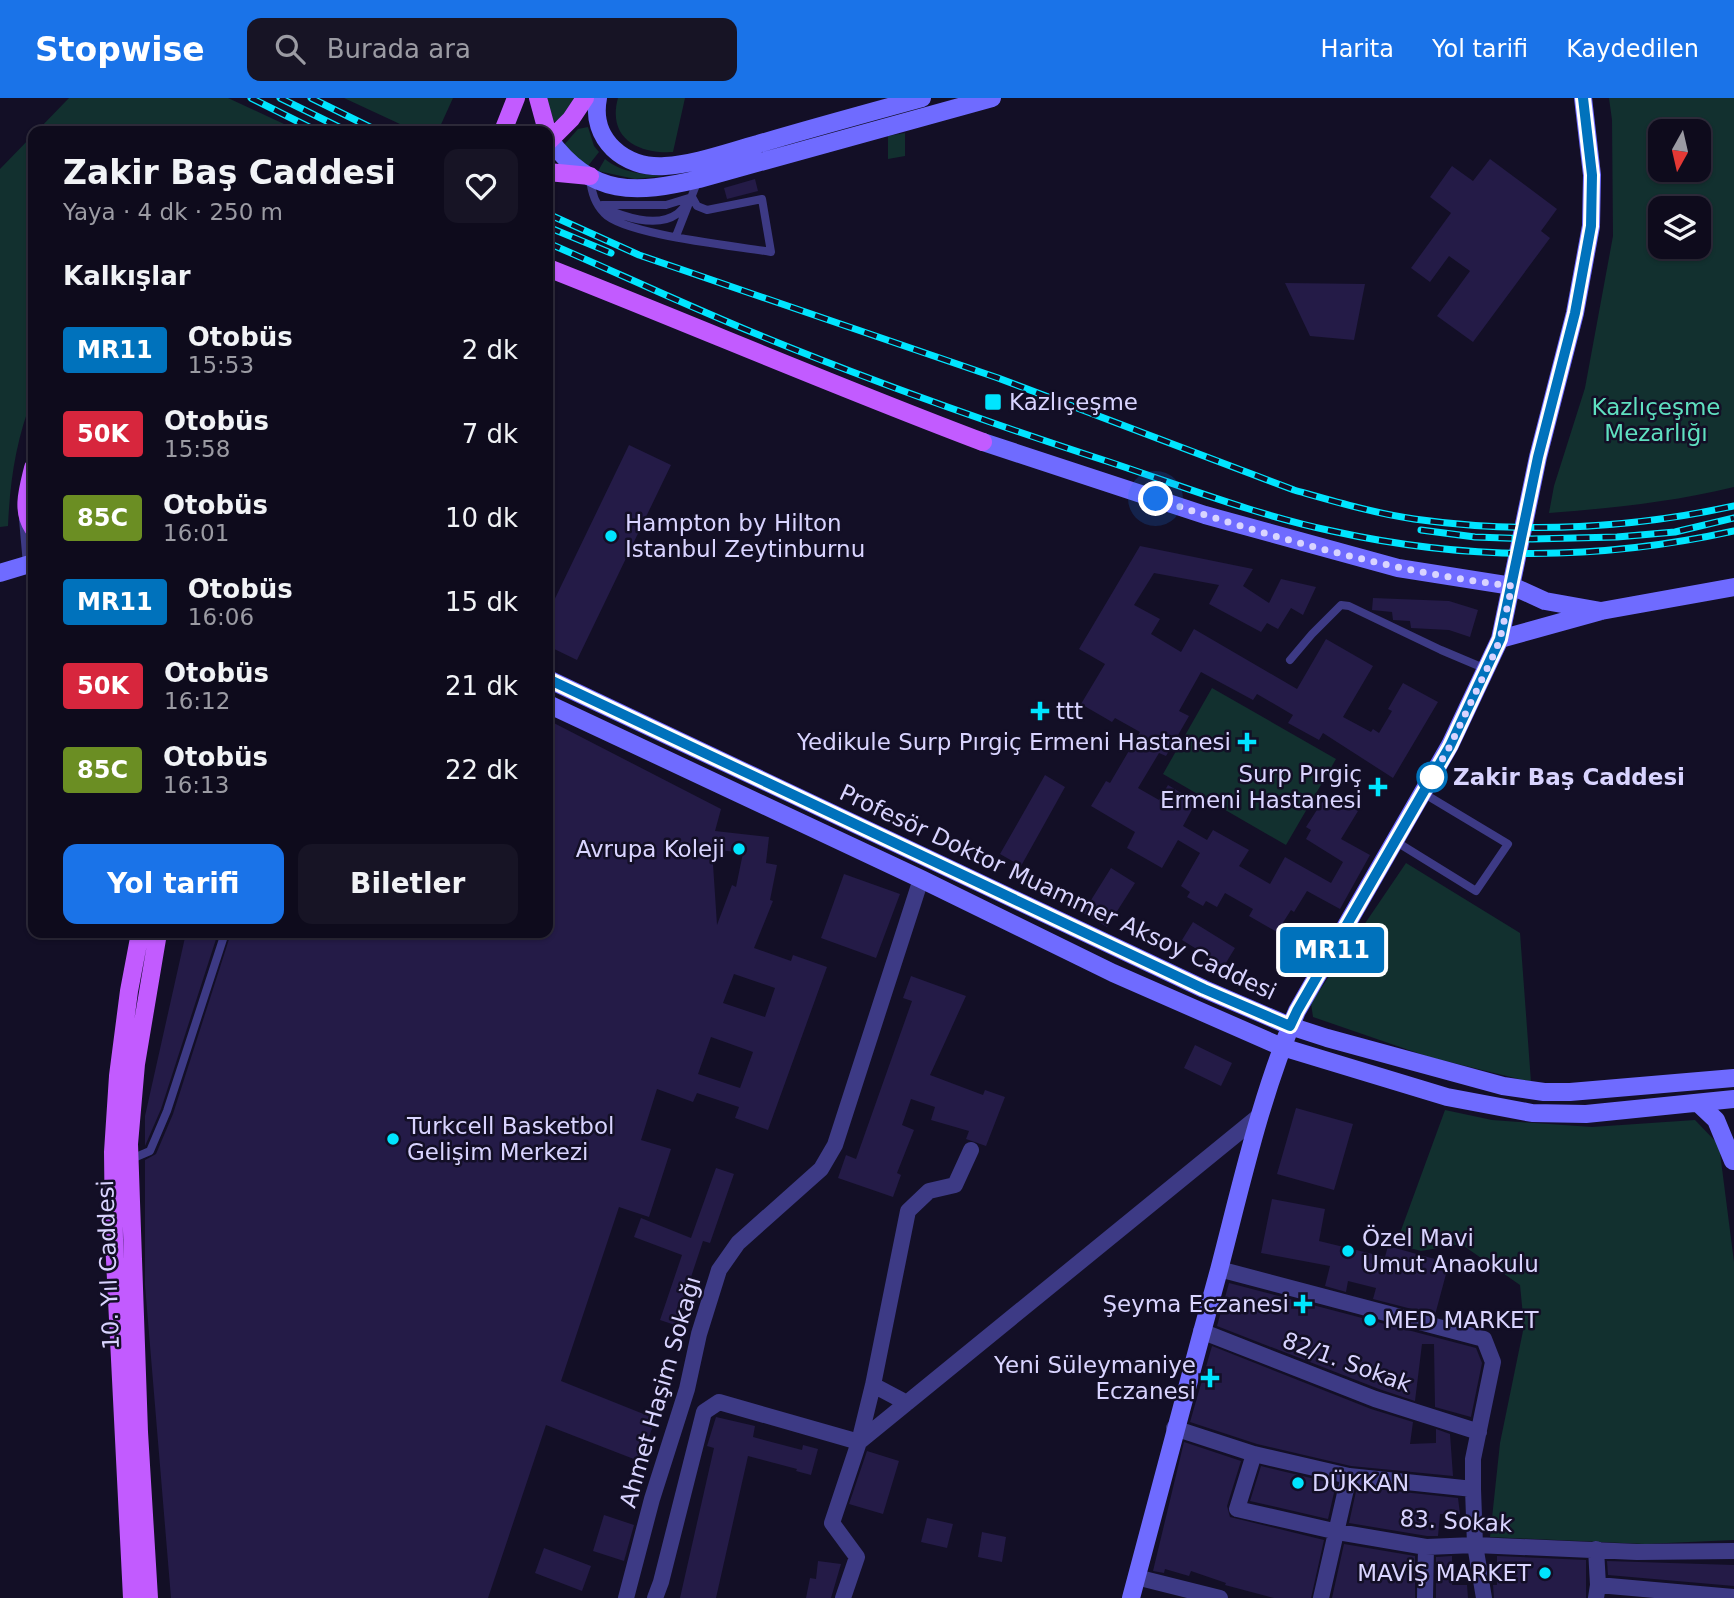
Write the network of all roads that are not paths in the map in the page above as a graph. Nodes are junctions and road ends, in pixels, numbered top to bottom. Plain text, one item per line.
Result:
1 (516, 98) edge
2 (538, 98) edge
3 (585, 98) edge
4 (598, 98) edge
5 (922, 98) edge
6 (992, 98) edge
7 (1583, 98) edge
8 (505, 126) edge
9 (545, 126) edge
10 (553, 133) edge
11 (553, 143) edge
12 (553, 172) edge
13 (590, 176) junction
14 (699, 179) junction
15 (692, 197) junction
16 (599, 205) junction
17 (676, 236) junction
18 (553, 270) edge
19 (28, 565) edge
20 (0, 573) edge
21 (1512, 586) junction
22 (1734, 587) edge
23 (1601, 611) junction
24 (1500, 639) junction
25 (1290, 660) dead end
26 (1486, 669) junction
27 (553, 681) edge
28 (553, 706) edge
29 (1423, 793) junction
30 (1395, 841) junction
31 (920, 879) junction
32 (139, 938) edge
33 (157, 938) edge
34 (223, 938) edge
35 (1290, 1026) junction
36 (1282, 1046) junction
37 (1734, 1078) edge
38 (1734, 1099) edge
39 (1698, 1103) junction
40 (1259, 1116) junction
41 (1734, 1133) edge
42 (971, 1150) dead end
43 (129, 1160) junction
44 (1734, 1168) edge
45 (1219, 1269) junction
46 (1201, 1331) junction
47 (873, 1385) junction
48 (907, 1403) junction
49 (1174, 1428) junction
50 (1479, 1432) junction
51 (859, 1442) junction
52 (1254, 1454) junction
53 (1349, 1476) junction
54 (1474, 1489) junction
55 (1338, 1532) junction
56 (1475, 1545) junction
57 (1426, 1547) junction
58 (1596, 1549) junction
59 (1734, 1551) edge
60 (1136, 1577) junction
61 (1597, 1592) edge
62 (1734, 1597) edge
63 (132, 1598) edge
64 (149, 1598) edge
65 (626, 1598) edge
66 (655, 1598) edge
67 (844, 1598) edge
68 (1131, 1598) edge
69 (1220, 1598) edge
70 (1321, 1598) edge
71 (1425, 1598) edge
72 (1485, 1598) edge

1 - 8 main road
2 - 9 main road
3 - 10 main road
4 - 5 main road
6 - 14 main road
7 - 21 main road
11 - 13 main road
12 - 13 main road
13 - 14 main road
13 - 16 lane
14 - 15 lane
15 - 16 lane
15 - 16 lane
15 - 17 lane
15 - 17 lane
16 - 17 lane
18 - 21 main road
19 - 20 main road
21 - 23 main road
21 - 24 main road
22 - 23 main road
23 - 24 main road
24 - 26 main road
25 - 26 lane
26 - 29 main road
27 - 35 main road, Profesör Doktor Muammer Aksoy Caddesi
28 - 31 main road, Profesör Doktor Muammer Aksoy Caddesi
29 - 30 main road
29 - 30 lane
30 - 35 main road
31 - 36 main road, Profesör Doktor Muammer Aksoy Caddesi
31 - 65 street, Ahmet Haşim Sokağı
32 - 63 main road, 10. Yıl Caddesi
33 - 43 main road, 10. Yıl Caddesi
34 - 43 lane
35 - 36 main road
35 - 37 main road, Profesör Doktor Muammer Aksoy Caddesi
36 - 39 main road, Profesör Doktor Muammer Aksoy Caddesi
36 - 40 main road
38 - 39 main road, Profesör Doktor Muammer Aksoy Caddesi
39 - 44 main road
40 - 45 main road
40 - 48 street
41 - 44 main road
42 - 47 street
43 - 64 main road, 10. Yıl Caddesi
45 - 46 main road
45 - 50 street
46 - 49 main road
46 - 50 street, 82/1. Sokak
47 - 48 street
47 - 51 street
48 - 51 street
49 - 52 street
49 - 60 main road
50 - 54 street
51 - 66 street
51 - 67 street
52 - 53 street
52 - 55 street, 83. Sokak
53 - 54 street
53 - 55 street
54 - 56 street
55 - 57 street, 83. Sokak
55 - 70 street
56 - 57 street, 83. Sokak
56 - 58 street, 83. Sokak
56 - 72 street
57 - 71 street
58 - 59 street, 83. Sokak
58 - 61 street
60 - 68 main road
60 - 69 street
61 - 62 street

